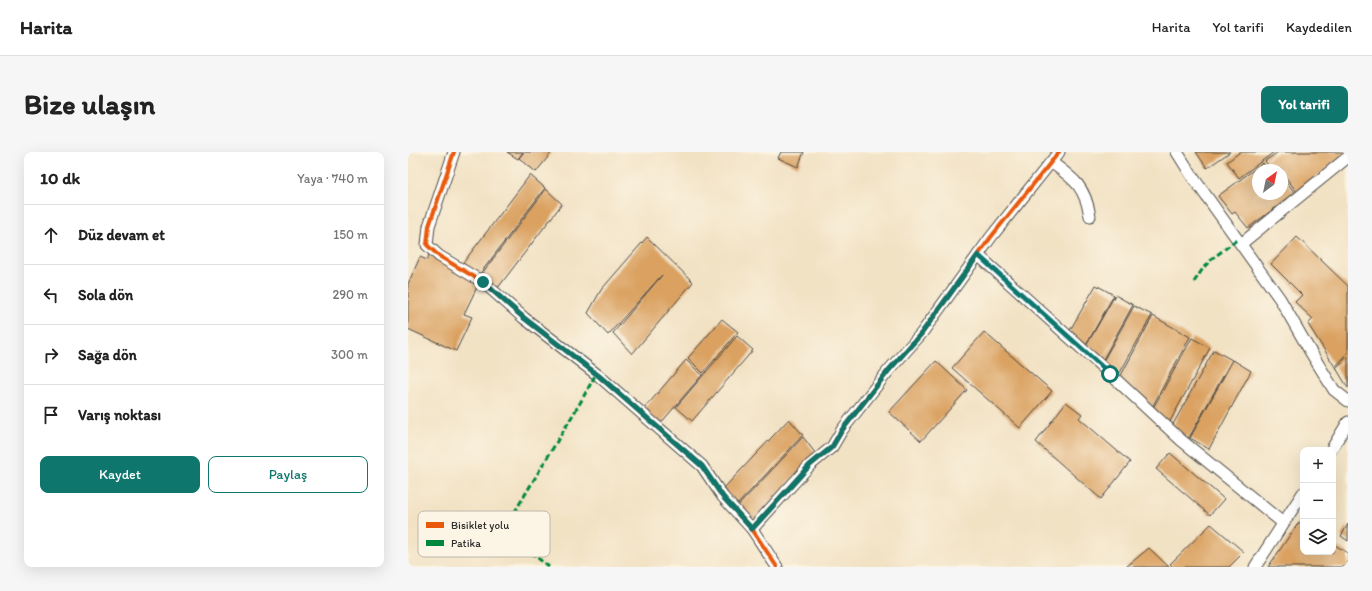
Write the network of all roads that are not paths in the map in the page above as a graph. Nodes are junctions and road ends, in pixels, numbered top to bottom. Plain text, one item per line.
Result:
1 (454, 152) edge
2 (1059, 152) edge
3 (1176, 152) edge
4 (1348, 157) edge
5 (1051, 162) junction
6 (1090, 216) dead end
7 (1241, 244) junction
8 (978, 255) junction
9 (1348, 401) edge
10 (1348, 422) edge
11 (1333, 447) edge
12 (1300, 498) edge
13 (1283, 523) junction
14 (752, 529) junction
15 (777, 567) edge
16 (1255, 567) edge

1 - 14 street
2 - 5 street
3 - 7 street
4 - 7 street
5 - 6 street
5 - 8 street
7 - 9 street
8 - 13 street
8 - 14 street
10 - 11 street
12 - 13 street
13 - 16 street
14 - 15 street

